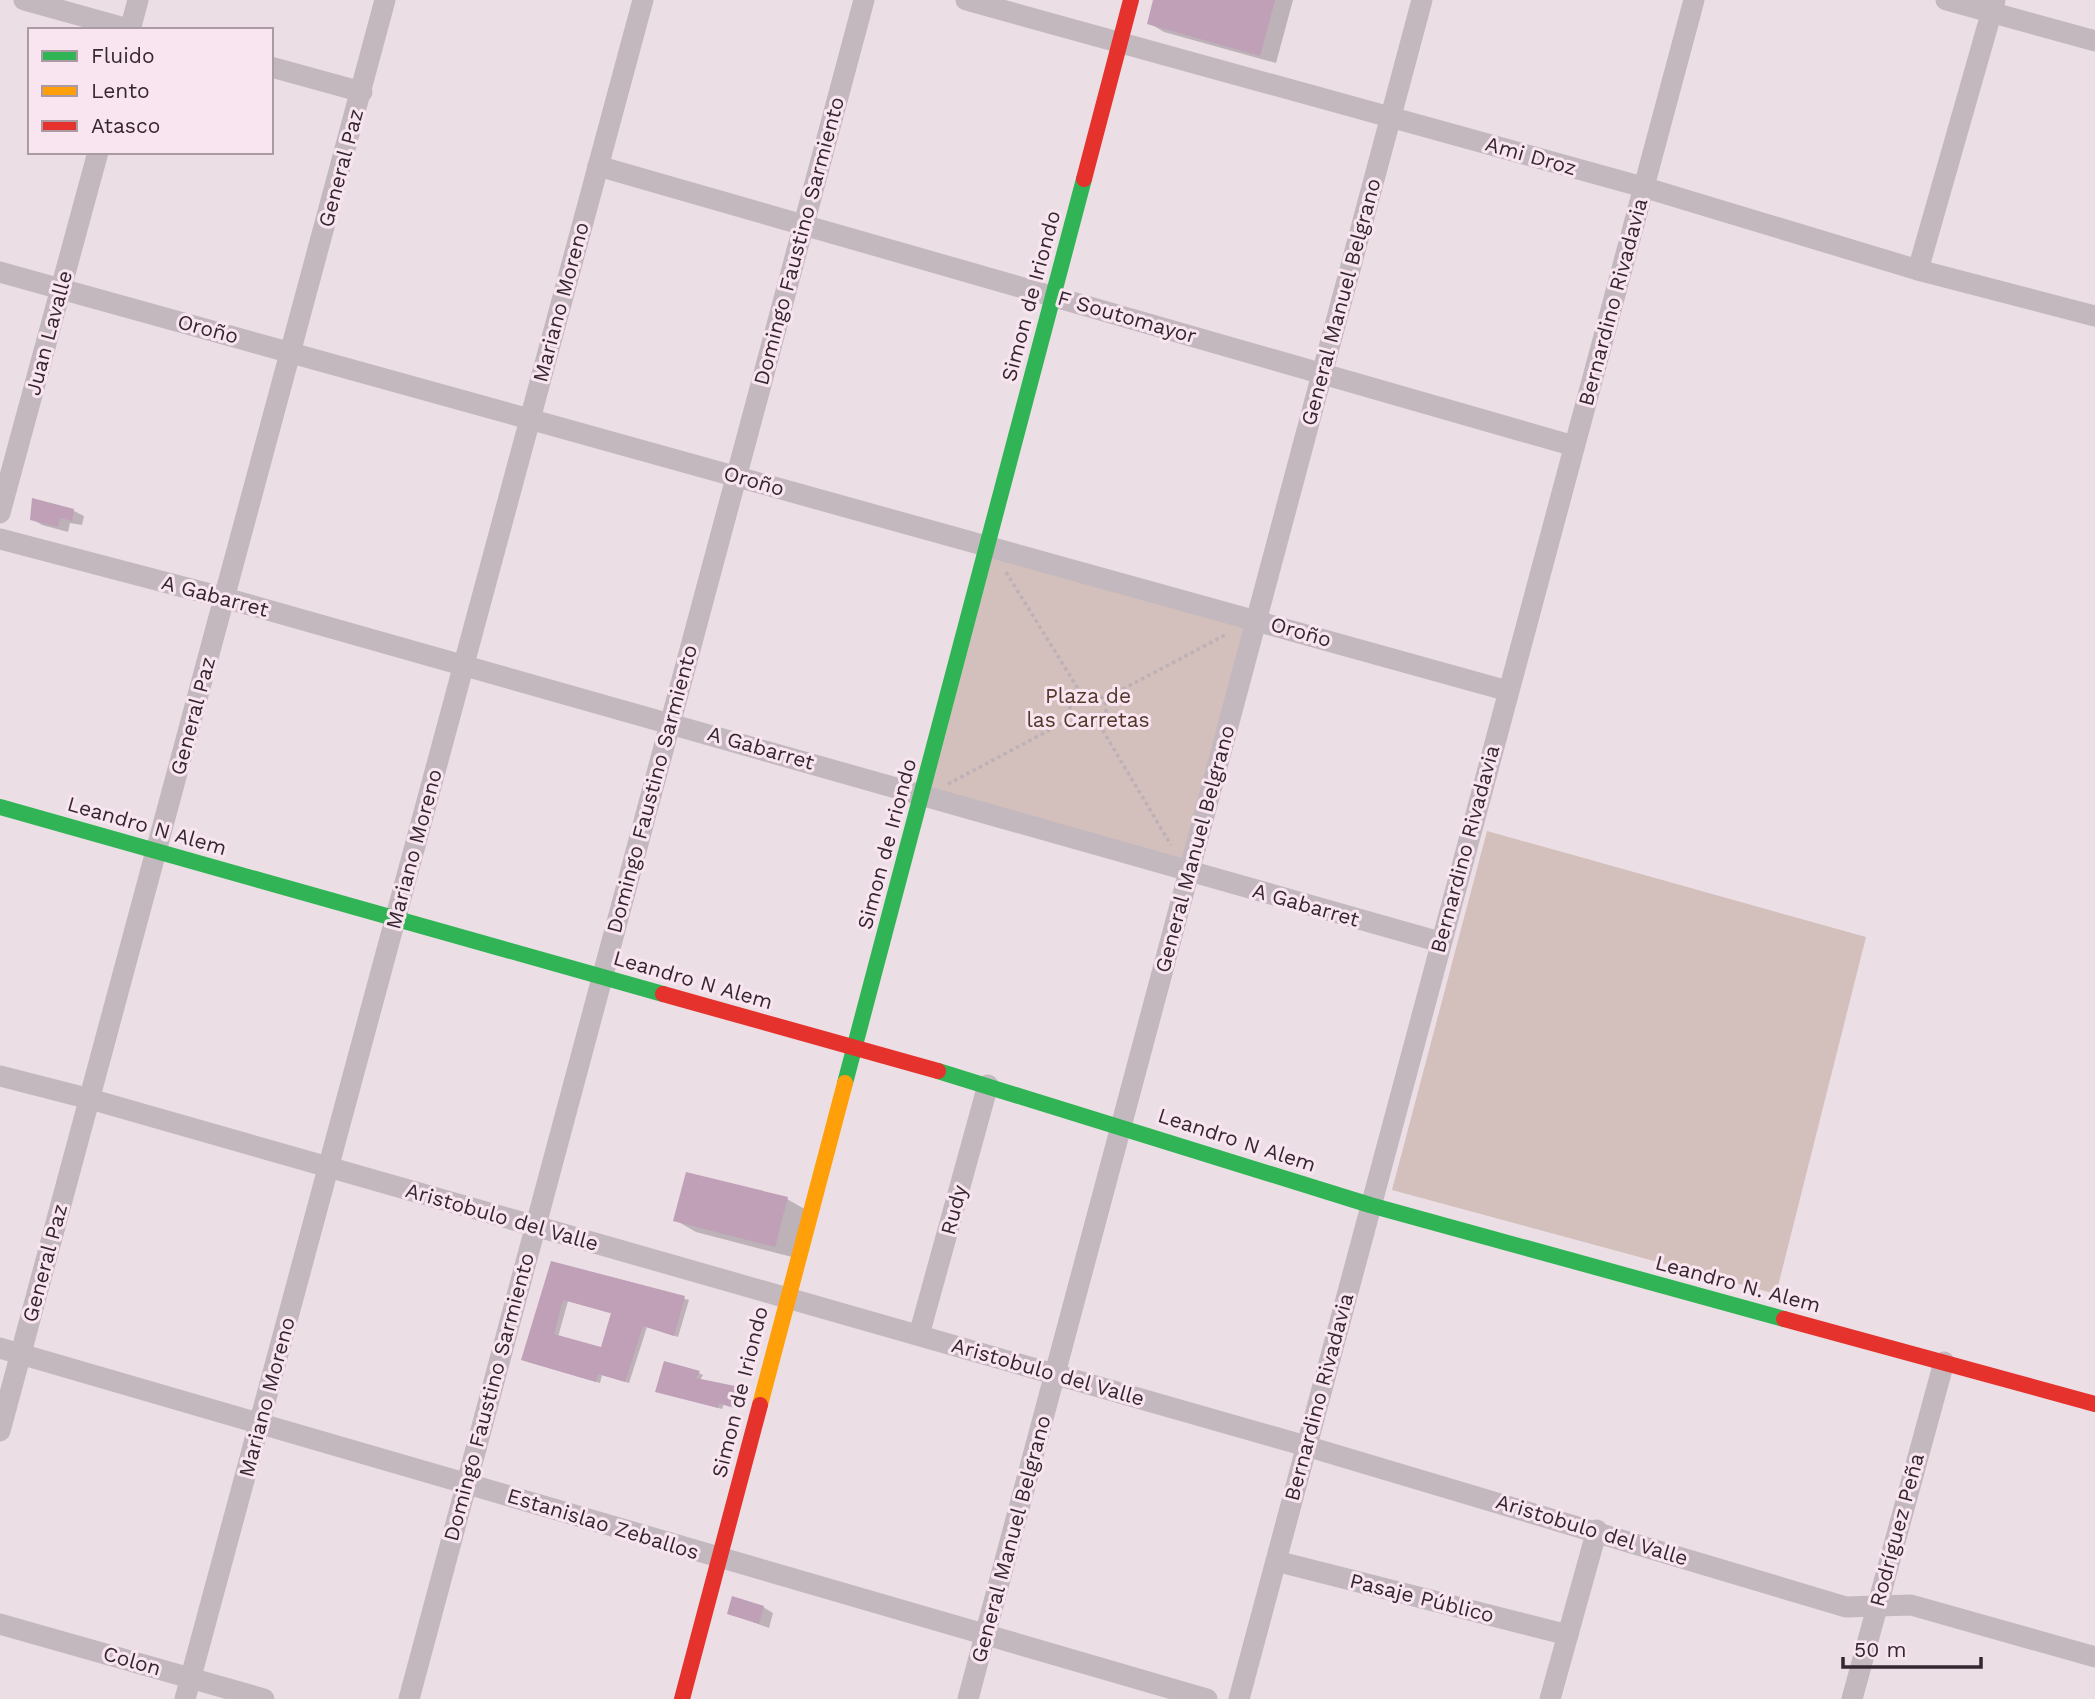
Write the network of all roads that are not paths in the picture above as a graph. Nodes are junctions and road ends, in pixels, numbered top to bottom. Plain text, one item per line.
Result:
1 (24, 0) edge
2 (138, 0) edge
3 (385, 0) edge
4 (643, 0) edge
5 (864, 0) edge
6 (966, 0) edge
7 (1131, 0) edge
8 (1422, 0) edge
9 (1694, 0) edge
10 (1946, 0) edge
11 (1994, 6) edge
12 (124, 28) edge
13 (131, 28) edge
14 (2095, 41) edge
15 (1120, 43) junction
16 (273, 68) edge
17 (362, 92) junction
18 (1391, 117) junction
19 (96, 154) edge
20 (598, 166) junction
21 (1643, 187) junction
22 (803, 224) junction
23 (1918, 270) junction
24 (0, 272) edge
25 (61, 289) junction
26 (1053, 295) junction
27 (2095, 316) edge
28 (291, 352) junction
29 (1322, 373) junction
30 (530, 419) junction
31 (1574, 446) junction
32 (736, 476) junction
33 (0, 513) edge
34 (0, 539) edge
35 (985, 546) junction
36 (225, 598) junction
37 (1256, 620) junction
38 (464, 665) junction
39 (1508, 691) junction
40 (670, 723) junction
41 (930, 791) junction
42 (0, 807) edge
43 (157, 851) junction
44 (1189, 872) junction
45 (395, 918) junction
46 (1440, 942) junction
47 (602, 976) junction
48 (855, 1048) junction
49 (0, 1076) edge
50 (988, 1085) junction
51 (90, 1099) junction
52 (1122, 1125) junction
53 (328, 1167) junction
54 (1370, 1205) junction
55 (535, 1226) junction
56 (786, 1298) junction
57 (919, 1335) junction
58 (0, 1348) edge
59 (21, 1354) junction
60 (1944, 1362) junction
61 (1055, 1374) junction
62 (2095, 1404) edge
63 (260, 1423) junction
64 (0, 1431) edge
65 (1306, 1446) junction
66 (466, 1483) junction
67 (1597, 1530) junction
68 (719, 1559) junction
69 (1276, 1561) junction
70 (1877, 1605) junction
71 (0, 1624) edge
72 (985, 1634) junction
73 (1567, 1634) junction
74 (2095, 1657) edge
75 (191, 1678) junction
76 (185, 1699) edge
77 (264, 1699) edge
78 (409, 1699) edge
79 (682, 1699) edge
80 (968, 1699) edge
81 (1207, 1699) edge
82 (1239, 1699) edge
83 (1550, 1699) edge
84 (1852, 1699) edge

1 - 12 street
2 - 13 street
3 - 17 street, General Paz
4 - 20 street, Mariano Moreno
5 - 22 street, Domingo Faustino Sarmiento
6 - 15 street, Ami Droz
7 - 15 street, Simon de Iriondo
8 - 18 street, General Manuel Belgrano
9 - 21 street, Bernardino Rivadavia
10 - 11 street
11 - 14 street
11 - 23 street
15 - 18 street, Ami Droz
15 - 26 street, Simon de Iriondo
16 - 17 street
17 - 28 street, General Paz
18 - 21 street, Ami Droz
18 - 29 street, General Manuel Belgrano
19 - 25 street, Juan Lavalle
20 - 22 street, F Soutomayor
20 - 30 street, Mariano Moreno
21 - 23 street, Ami Droz
21 - 31 street, Bernardino Rivadavia
22 - 26 street, F Soutomayor
22 - 32 street, Domingo Faustino Sarmiento
23 - 27 street, Ami Droz
24 - 25 street, Oroño
25 - 28 street, Oroño
25 - 33 street, Juan Lavalle
26 - 29 street, F Soutomayor
26 - 35 street, Simon de Iriondo
28 - 30 street, Oroño
28 - 36 street, General Paz
29 - 31 street, F Soutomayor
29 - 37 street, General Manuel Belgrano
30 - 32 street, Oroño
30 - 38 street, Mariano Moreno
31 - 39 street, Bernardino Rivadavia
32 - 35 street, Oroño
32 - 40 street, Domingo Faustino Sarmiento
34 - 36 street, A Gabarret
35 - 37 street, Oroño
35 - 41 street, Simon de Iriondo
36 - 38 street, A Gabarret
36 - 43 street, General Paz
37 - 39 street, Oroño
37 - 44 street, General Manuel Belgrano
38 - 40 street, A Gabarret
38 - 45 street, Mariano Moreno
39 - 46 street, Bernardino Rivadavia
40 - 41 street, A Gabarret
40 - 47 street, Domingo Faustino Sarmiento
41 - 44 street, A Gabarret
41 - 48 street, Simon de Iriondo
42 - 43 street, Leandro N Alem
43 - 45 street, Leandro N Alem
43 - 51 street, General Paz
44 - 46 street, A Gabarret
44 - 52 street, General Manuel Belgrano
45 - 47 street, Leandro N Alem
45 - 53 street, Mariano Moreno
46 - 54 street, Bernardino Rivadavia
47 - 48 street, Leandro N Alem
47 - 55 street, Domingo Faustino Sarmiento
48 - 50 street, Leandro N Alem
48 - 56 street, Simon de Iriondo
49 - 51 street, Aristobulo del Valle
50 - 52 street, Leandro N Alem
50 - 57 street, Rudy
51 - 53 street, Aristobulo del Valle
51 - 59 street, General Paz
52 - 54 street, Leandro N Alem
52 - 61 street, General Manuel Belgrano
53 - 55 street, Aristobulo del Valle
53 - 63 street, Mariano Moreno
54 - 60 street, Leandro N. Alem
54 - 65 street, Bernardino Rivadavia
55 - 56 street, Aristobulo del Valle
55 - 66 street, Domingo Faustino Sarmiento
56 - 57 street, Aristobulo del Valle
56 - 68 street, Simon de Iriondo
57 - 61 street, Aristobulo del Valle
58 - 59 street, Estanislao Zeballos
59 - 63 street, Estanislao Zeballos
59 - 64 street, General Paz
60 - 62 street, Leandro N. Alem
60 - 70 street, Rodríguez Peña
61 - 65 street, Aristobulo del Valle
61 - 72 street, General Manuel Belgrano
63 - 66 street, Estanislao Zeballos
63 - 75 street, Mariano Moreno
65 - 67 street, Aristobulo del Valle
65 - 69 street, Bernardino Rivadavia
66 - 68 street, Estanislao Zeballos
66 - 78 street, Domingo Faustino Sarmiento
67 - 70 street, Aristobulo del Valle
67 - 73 street
68 - 72 street, Estanislao Zeballos
68 - 79 street, Simon de Iriondo
69 - 73 street, Pasaje Público
69 - 82 street, Bernardino Rivadavia
70 - 74 street, Aristobulo del Valle
70 - 84 street, Rodríguez Peña
71 - 75 street, Colon
72 - 80 street, General Manuel Belgrano
72 - 81 street, Estanislao Zeballos
73 - 83 street
75 - 76 street, Mariano Moreno
75 - 77 street, Colon

